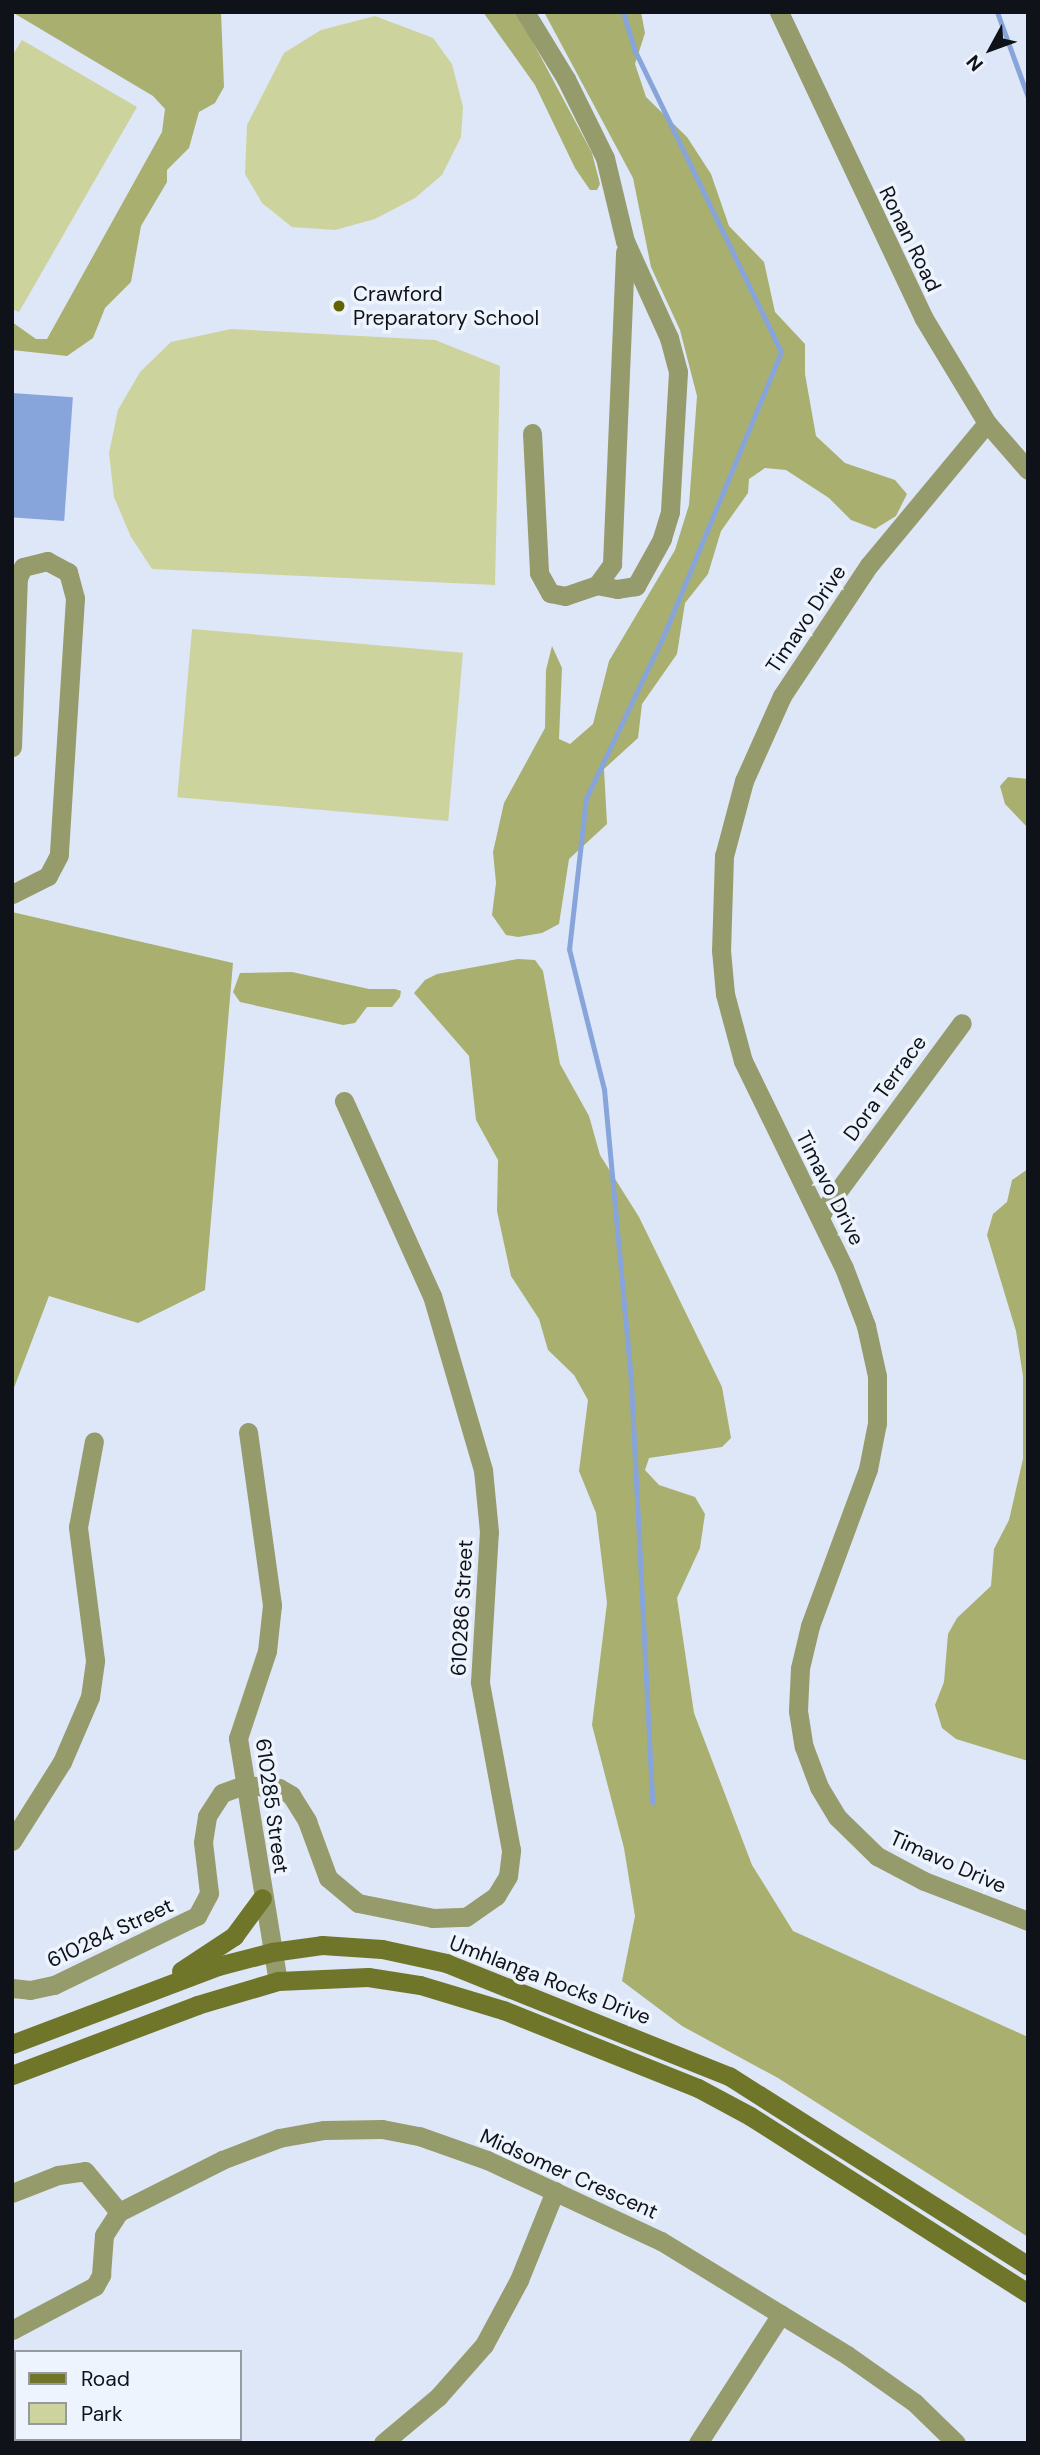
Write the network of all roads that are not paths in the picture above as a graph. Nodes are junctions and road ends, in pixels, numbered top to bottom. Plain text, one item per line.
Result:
1 (525, 12) edge
2 (779, 12) edge
3 (625, 242) junction
4 (987, 423) junction
5 (532, 433) dead end
6 (1028, 470) edge
7 (597, 585) junction
8 (12, 747) edge
9 (12, 894) edge
10 (962, 1023) dead end
11 (344, 1101) dead end
12 (821, 1214) junction
13 (248, 1432) dead end
14 (94, 1441) dead end
15 (244, 1785) junction
16 (12, 1841) edge
17 (262, 1898) junction
18 (1028, 1922) edge
19 (272, 1952) junction
20 (278, 1981) junction
21 (12, 1988) edge
22 (134, 1997) junction
23 (12, 2044) edge
24 (12, 2074) edge
25 (555, 2191) junction
26 (12, 2193) edge
27 (119, 2212) junction
28 (1028, 2266) edge
29 (1028, 2293) edge
30 (780, 2314) junction
31 (12, 2330) edge
32 (383, 2443) edge
33 (698, 2443) edge
34 (956, 2443) edge

1 - 3 street
2 - 4 street, Ronan Road
3 - 7 street
3 - 7 street
4 - 6 street, Ronan Road
4 - 12 street, Timavo Drive
5 - 7 street
8 - 9 street
10 - 12 street, Dora Terrace
11 - 15 street, 610286 Street
12 - 18 street, Timavo Drive
13 - 15 street, 610285 Street
14 - 16 street
15 - 17 street, 610285 Street
15 - 21 street, 610284 Street
17 - 19 street, 610285 Street
17 - 22 main road
19 - 20 street, 610285 Street
19 - 22 main road, Umhlanga Rocks Drive
19 - 28 main road, Umhlanga Rocks Drive
20 - 24 main road
20 - 29 main road
22 - 23 main road, Umhlanga Rocks Drive
25 - 27 street, Midsomer Crescent
25 - 30 street, Midsomer Crescent
25 - 32 street
26 - 27 street
27 - 31 street
30 - 33 street
30 - 34 street, Midsomer Crescent

